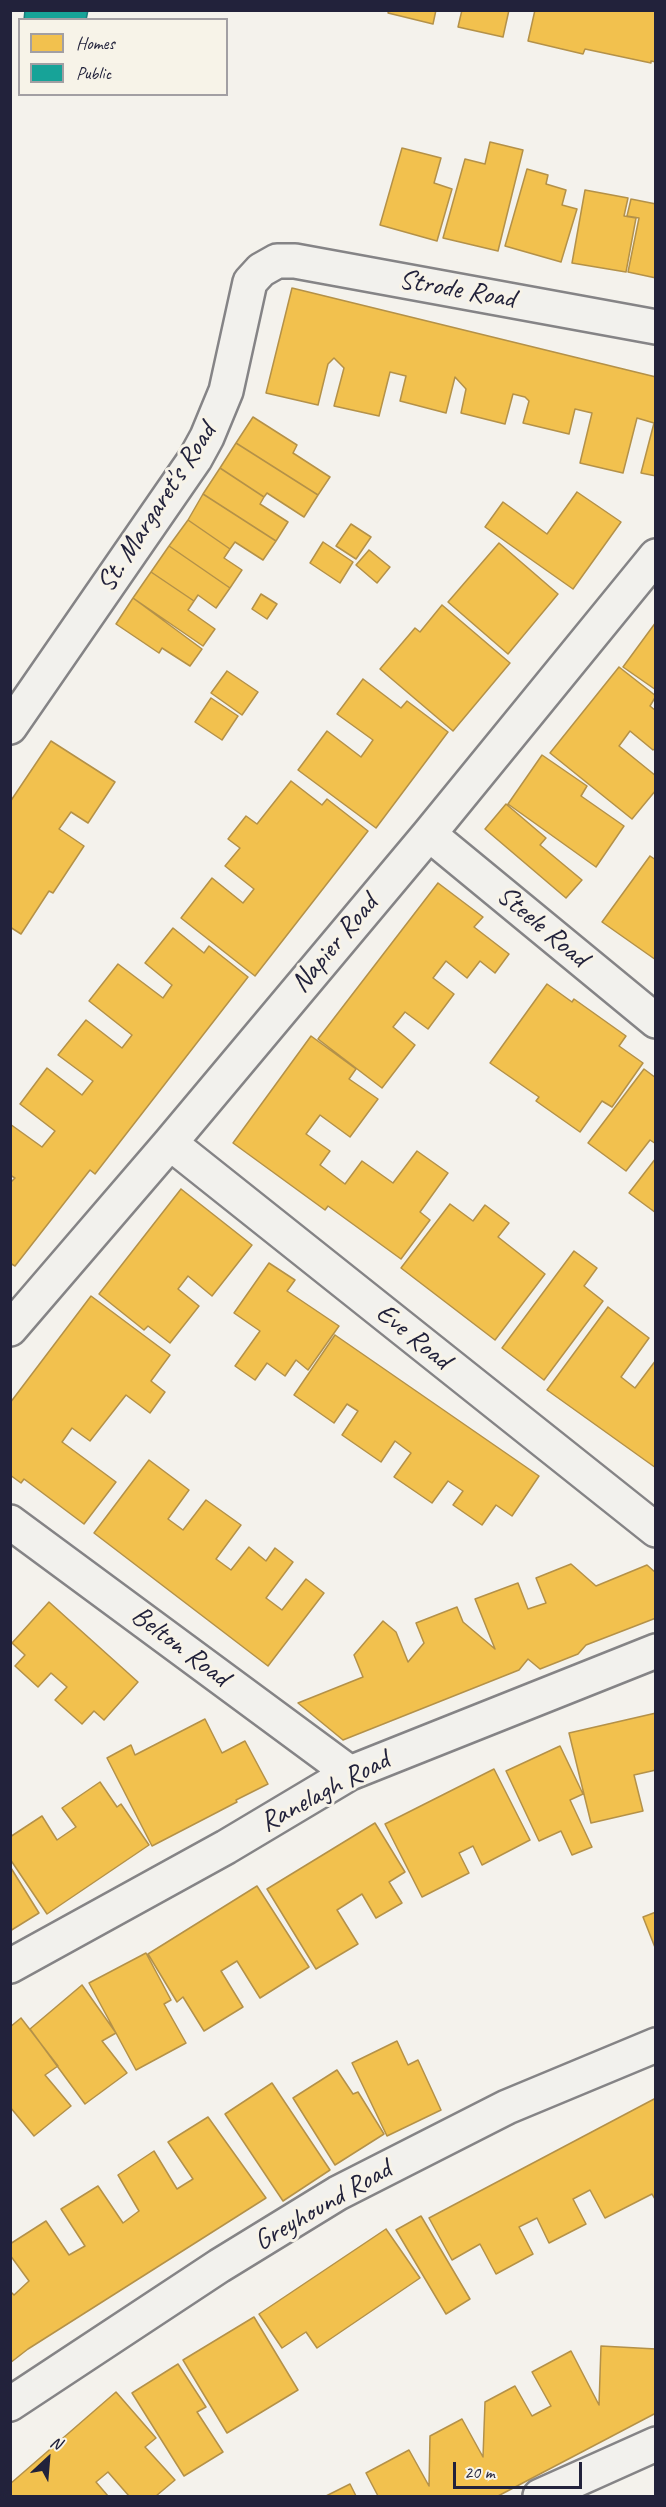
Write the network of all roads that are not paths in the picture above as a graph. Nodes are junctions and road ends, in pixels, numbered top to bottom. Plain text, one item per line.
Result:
1 (261, 270) joint
2 (656, 327) edge
3 (656, 556) edge
4 (10, 727) edge
5 (429, 834) junction
6 (656, 1021) edge
7 (170, 1143) junction
8 (10, 1329) edge
9 (10, 1521) edge
10 (656, 1530) edge
11 (656, 1651) edge
12 (350, 1773) junction
13 (10, 1966) edge
14 (656, 2045) edge
15 (10, 2404) edge
16 (656, 2444) edge
17 (540, 2496) edge

1 - 2 street, Strode Road
1 - 4 street, St. Margaret's Road
3 - 5 street, Napier Road
5 - 6 street, Steele Road
5 - 7 street, Napier Road
7 - 8 street, Napier Road
7 - 10 street, Eve Road
9 - 12 street, Belton Road
11 - 12 street, Ranelagh Road
12 - 13 street, Ranelagh Road
14 - 15 street, Greyhound Road
16 - 17 street

